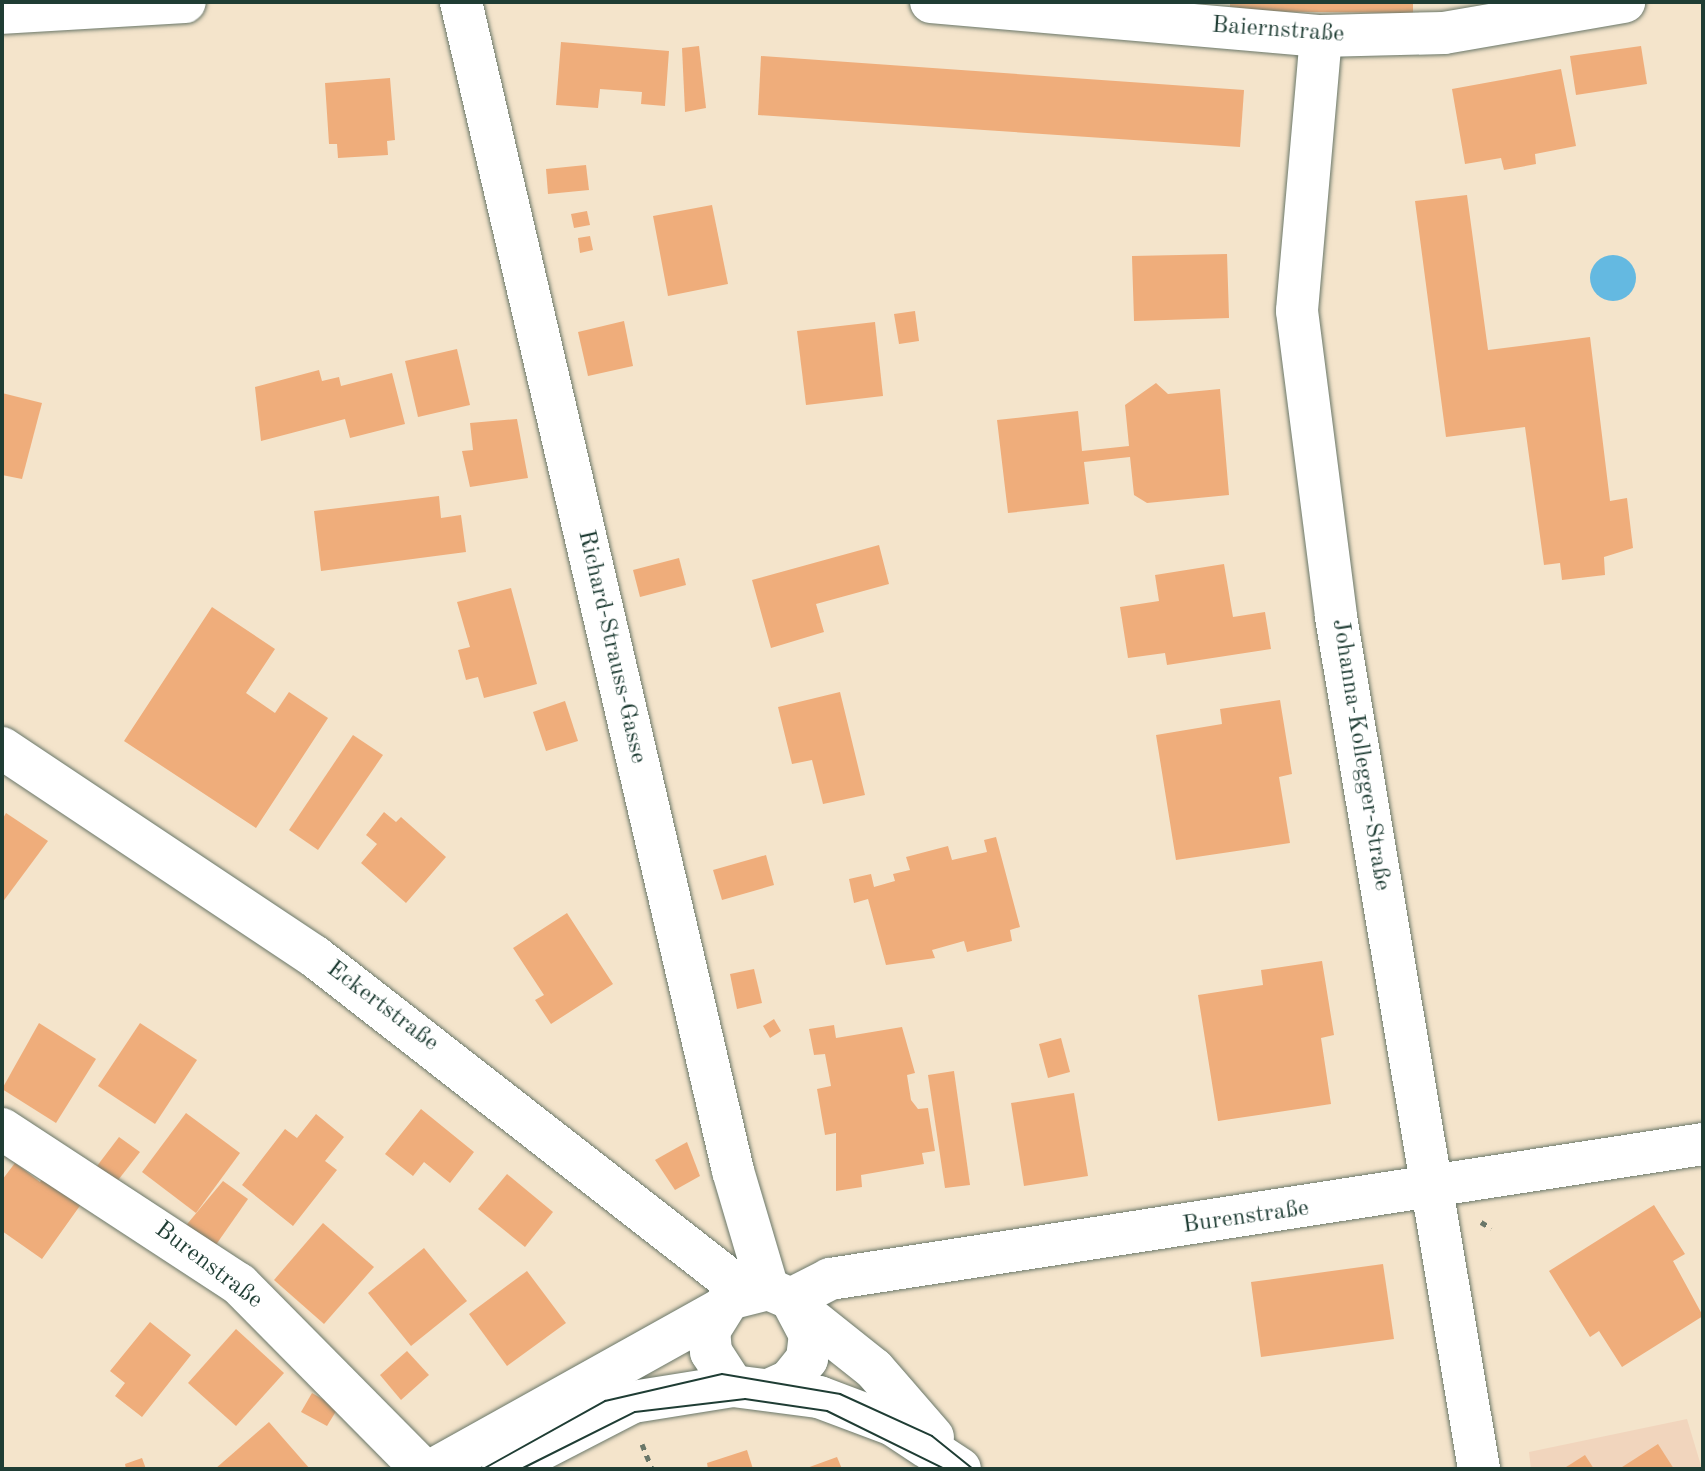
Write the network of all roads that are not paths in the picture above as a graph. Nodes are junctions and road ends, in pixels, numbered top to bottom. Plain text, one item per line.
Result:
1 (185, 2) edge
2 (461, 2) edge
3 (931, 2) edge
4 (1624, 2) edge
5 (2, 13) edge
6 (1321, 36) junction
7 (2, 748) edge
8 (2, 1129) edge
9 (1703, 1144) edge
10 (1430, 1191) junction
11 (764, 1300) junction
12 (752, 1388) junction
13 (957, 1466) edge
14 (422, 1469) edge
15 (434, 1469) edge
16 (503, 1469) edge
17 (1479, 1469) edge

1 - 5 street
2 - 11 street, Richard-Strauss-Gasse
3 - 6 street, Baiernstraße
4 - 6 street, Baiernstraße
6 - 10 street, Johanna-Kollegger-Straße
7 - 11 street, Eckertstraße
8 - 14 street, Burenstraße
9 - 10 street, Burenstraße
10 - 11 street, Burenstraße
10 - 17 street, Johanna-Kollegger-Straße
11 - 12 street
11 - 12 street, Richard-Strauss-Gasse
11 - 13 street, Eckertstraße
11 - 15 street, Burenstraße
12 - 13 street, Eckertstraße
12 - 16 street

